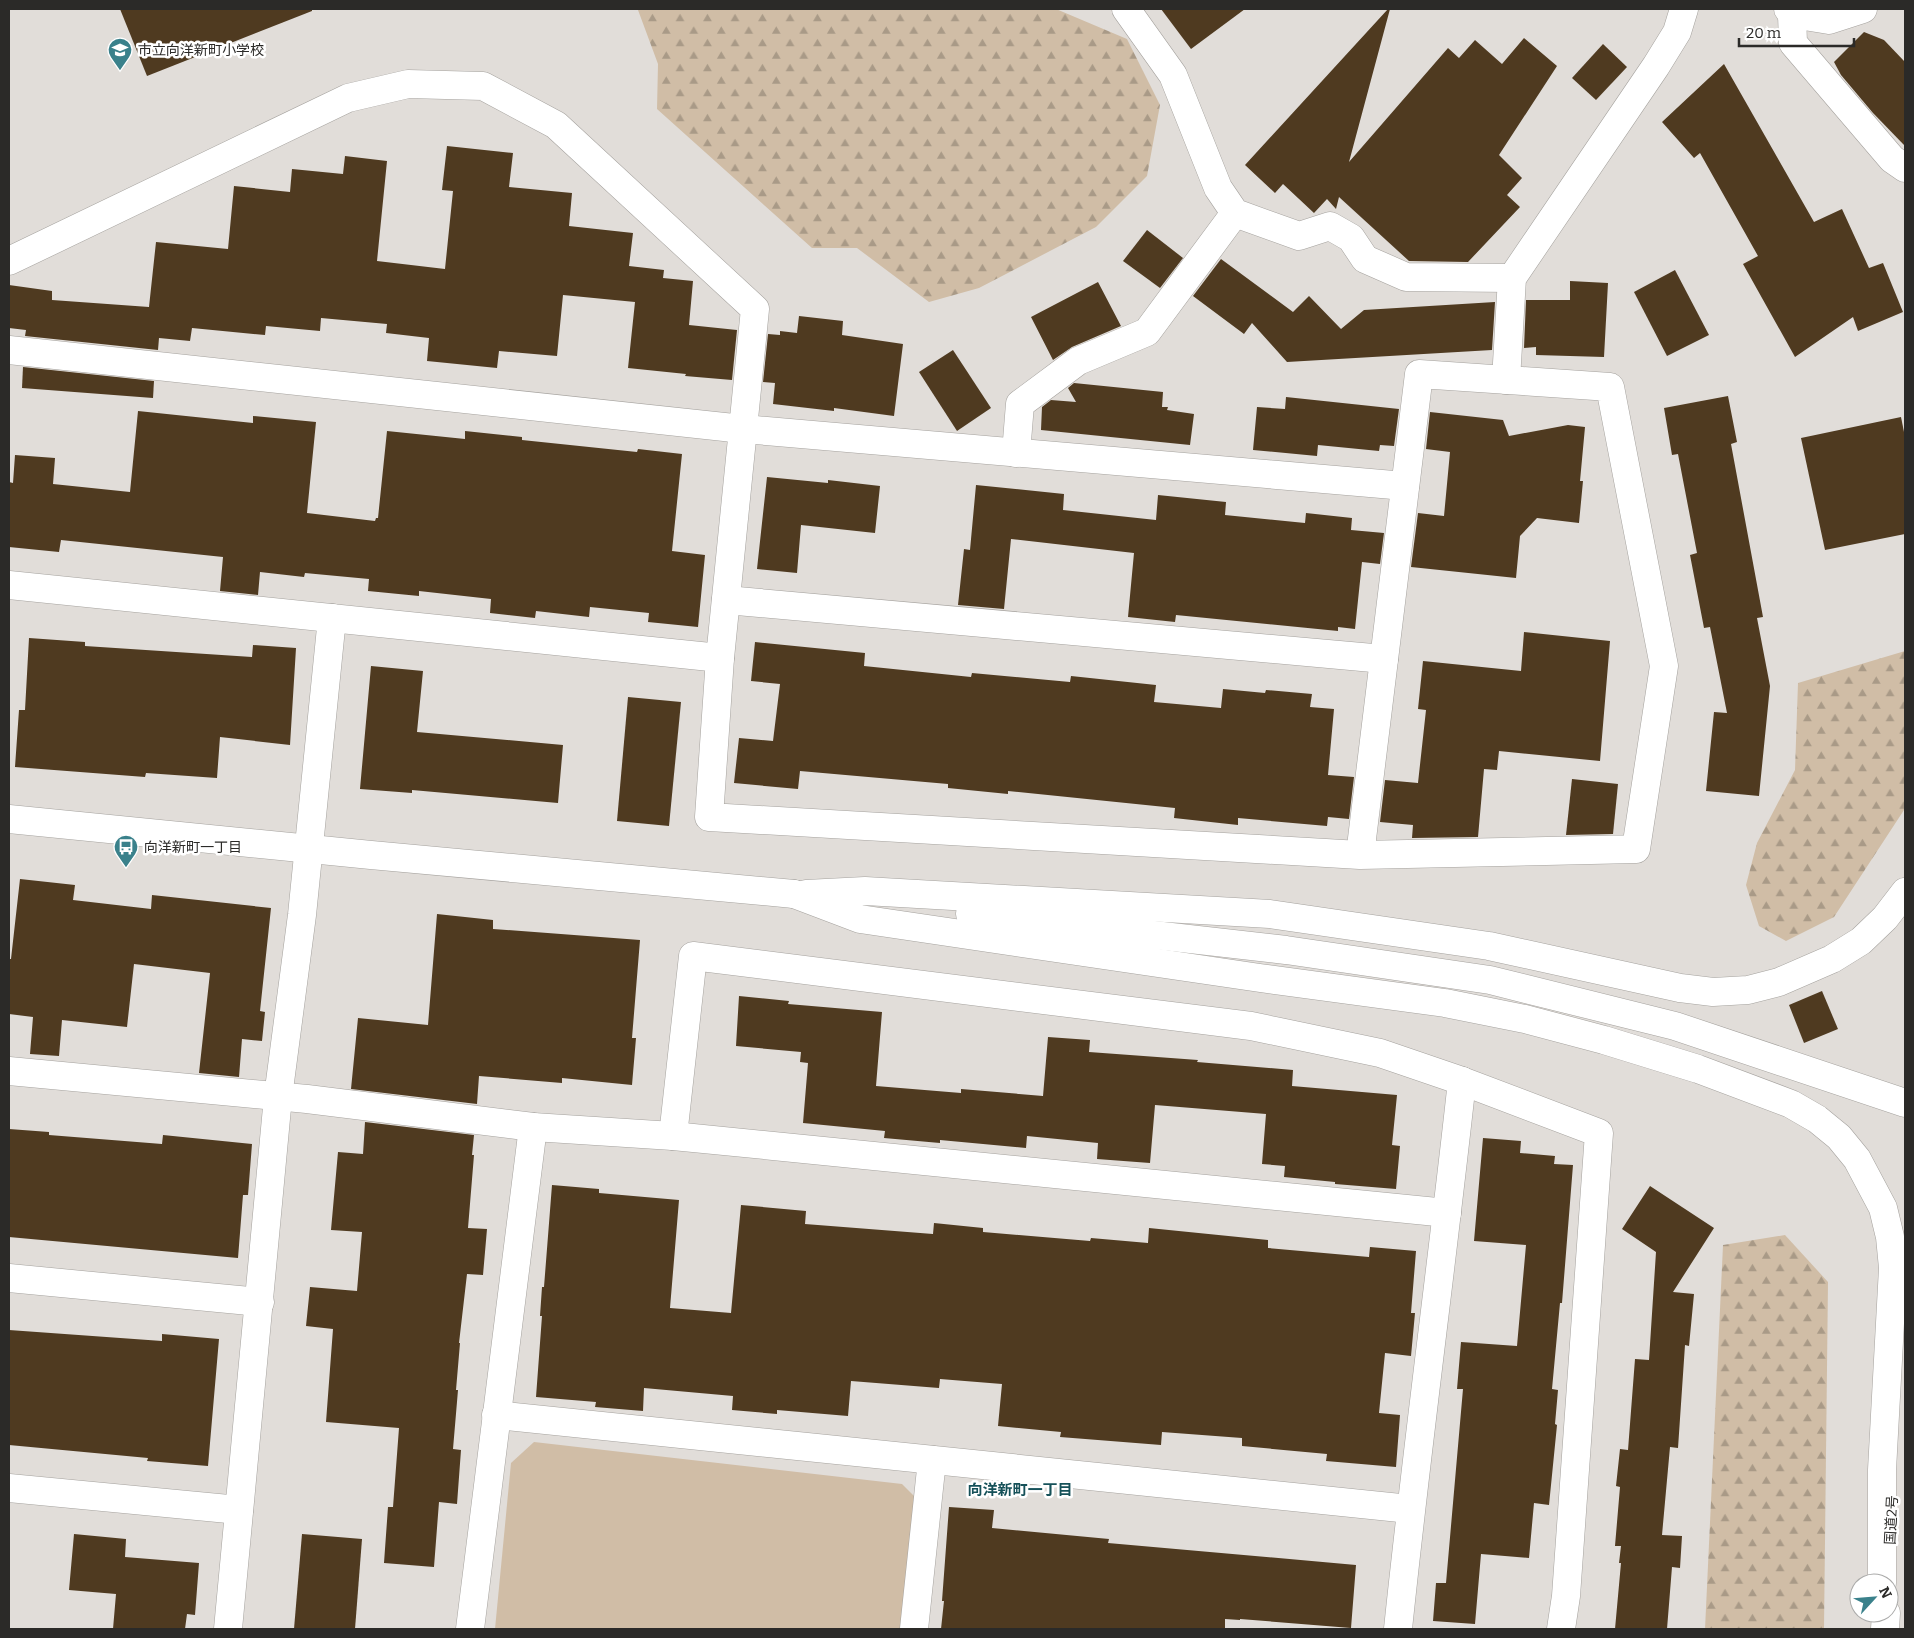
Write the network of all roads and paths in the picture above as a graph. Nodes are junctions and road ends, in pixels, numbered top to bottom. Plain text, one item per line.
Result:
1 (1126, 9) edge
2 (1684, 9) edge
3 (1863, 9) edge
4 (1790, 11) edge
5 (1905, 168) edge
6 (1235, 213) junction
7 (9, 261) edge
8 (1512, 278) junction
9 (9, 350) edge
10 (1506, 380) junction
11 (743, 429) junction
12 (1016, 453) junction
13 (1405, 486) junction
14 (9, 585) edge
15 (726, 600) junction
16 (332, 618) junction
17 (720, 658) junction
18 (1384, 659) junction
19 (9, 819) edge
20 (308, 849) junction
21 (1360, 854) junction
22 (1905, 892) edge
23 (794, 894) junction
24 (9, 1071) edge
25 (1462, 1081) junction
26 (278, 1097) junction
27 (1905, 1103) edge
28 (533, 1127) junction
29 (673, 1136) junction
30 (1447, 1212) junction
31 (9, 1278) edge
32 (260, 1302) junction
33 (1905, 1367) edge
34 (496, 1415) junction
35 (932, 1460) junction
36 (9, 1488) edge
37 (1410, 1509) junction
38 (239, 1510) junction
39 (1882, 1573) edge
40 (1888, 1573) edge
41 (228, 1629) edge
42 (470, 1629) edge
43 (914, 1629) edge
44 (1398, 1629) edge
45 (1561, 1629) edge

1 - 6 main road
2 - 8 main road
3 - 4 main road
4 - 5 main road
6 - 8 main road
6 - 12 main road
7 - 11 main road
8 - 10 main road
9 - 11 main road
10 - 13 main road
10 - 21 main road
11 - 12 main road
11 - 15 main road
12 - 13 main road
13 - 18 main road
14 - 16 main road
15 - 17 main road
15 - 18 main road
16 - 17 main road
16 - 20 main road
17 - 21 main road
18 - 21 main road
19 - 20 main road
20 - 23 main road
20 - 26 main road
22 - 23 main road
23 - 27 main road
23 - 39 main road
24 - 26 main road
25 - 29 main road
25 - 30 main road
25 - 45 main road
26 - 28 main road
26 - 32 main road
28 - 29 main road
28 - 34 main road
29 - 30 main road
30 - 37 main road
31 - 32 main road
32 - 38 main road
33 - 40 main road, 国道2号
34 - 35 main road
34 - 42 main road
35 - 37 main road
35 - 43 main road
36 - 38 main road
37 - 44 main road
38 - 41 main road

